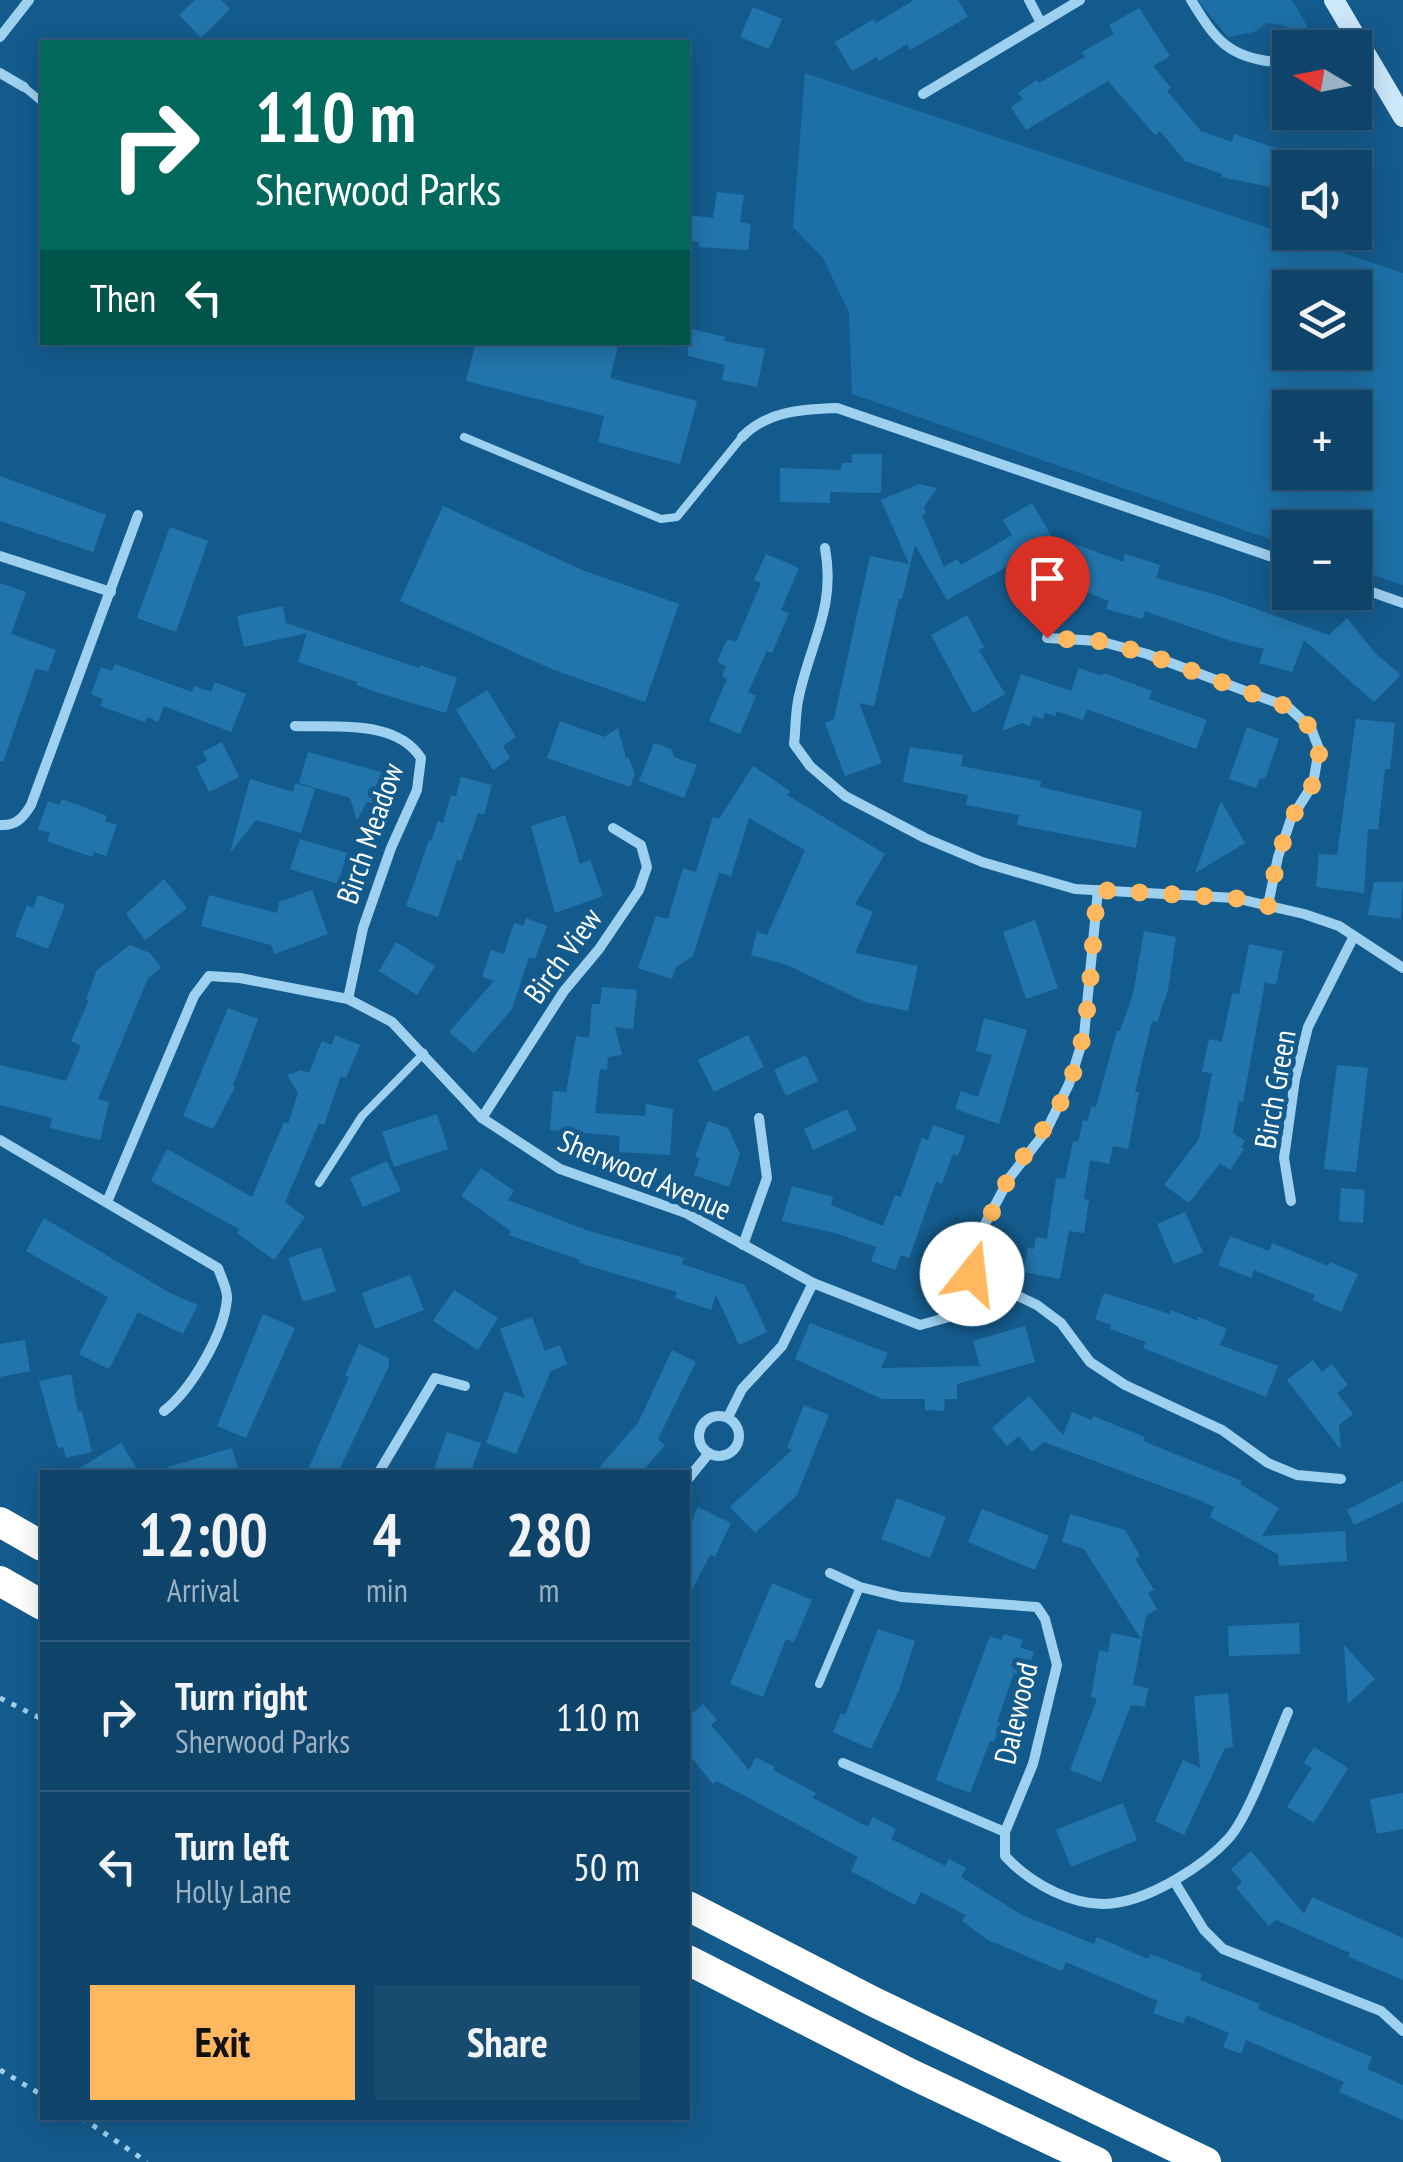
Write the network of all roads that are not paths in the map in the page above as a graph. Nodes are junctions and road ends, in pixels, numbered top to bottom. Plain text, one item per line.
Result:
1 (30, 0) edge
2 (1030, 0) edge
3 (1080, 0) edge
4 (1190, 0) edge
5 (1334, 0) edge
6 (1041, 23) junction
7 (0, 37) edge
8 (1272, 62) edge
9 (0, 73) edge
10 (24, 88) joint
11 (923, 94) dead end
12 (40, 100) edge
13 (1401, 110) edge
14 (464, 438) dead end
15 (742, 438) joint
16 (138, 515) dead end
17 (825, 548) dead end
18 (0, 556) edge
19 (1272, 557) edge
20 (111, 592) junction
21 (1372, 592) edge
22 (1403, 603) edge
23 (1047, 638) dead end
24 (295, 726) dead end
25 (0, 824) edge
26 (614, 828) dead end
27 (1098, 890) junction
28 (1268, 906) junction
29 (1354, 936) junction
30 (1403, 968) edge
31 (348, 999) junction
32 (424, 1053) junction
33 (482, 1118) junction
34 (759, 1118) dead end
35 (0, 1140) edge
36 (319, 1182) dead end
37 (1291, 1201) dead end
38 (107, 1202) junction
39 (743, 1245) junction
40 (972, 1274) junction
41 (814, 1283) junction
42 (465, 1386) dead end
43 (164, 1411) dead end
44 (728, 1417) junction
45 (709, 1453) junction
46 (381, 1470) edge
47 (690, 1477) edge
48 (1341, 1479) dead end
49 (0, 1522) edge
50 (40, 1545) edge
51 (830, 1573) dead end
52 (0, 1581) edge
53 (860, 1587) junction
54 (40, 1604) edge
55 (819, 1684) dead end
56 (1288, 1712) dead end
57 (843, 1763) dead end
58 (1005, 1832) junction
59 (1174, 1881) junction
60 (690, 1907) edge
61 (690, 1961) edge
62 (1403, 2030) edge
63 (1096, 2162) edge
64 (1206, 2162) edge

1 - 7 street
2 - 6 street
3 - 6 street
4 - 8 street
5 - 13 main road
6 - 11 street
9 - 10 street
10 - 12 lane
14 - 15 lane
15 - 19 street
16 - 20 street
17 - 27 street
18 - 20 street
20 - 25 street
21 - 22 street
23 - 28 street
24 - 31 street, Birch Meadow
26 - 33 street, Birch View
27 - 28 street
27 - 40 street, Sherwood Avenue
28 - 29 street
29 - 30 street
29 - 37 street, Birch Green
31 - 32 street, Sherwood Avenue
31 - 38 street, Sherwood Avenue
32 - 33 street, Sherwood Avenue
32 - 36 lane
33 - 39 street, Sherwood Avenue
34 - 39 street
35 - 38 street
38 - 43 street
39 - 41 street, Sherwood Avenue
40 - 41 street, Sherwood Avenue
40 - 48 street
41 - 44 street
42 - 46 street
44 - 45 street
44 - 45 street
45 - 47 street
49 - 50 highway
51 - 53 street, Dalewood
52 - 54 highway
53 - 55 lane
53 - 58 street, Dalewood
56 - 59 street
57 - 58 street
58 - 59 street
59 - 62 street
60 - 64 highway
61 - 63 highway

